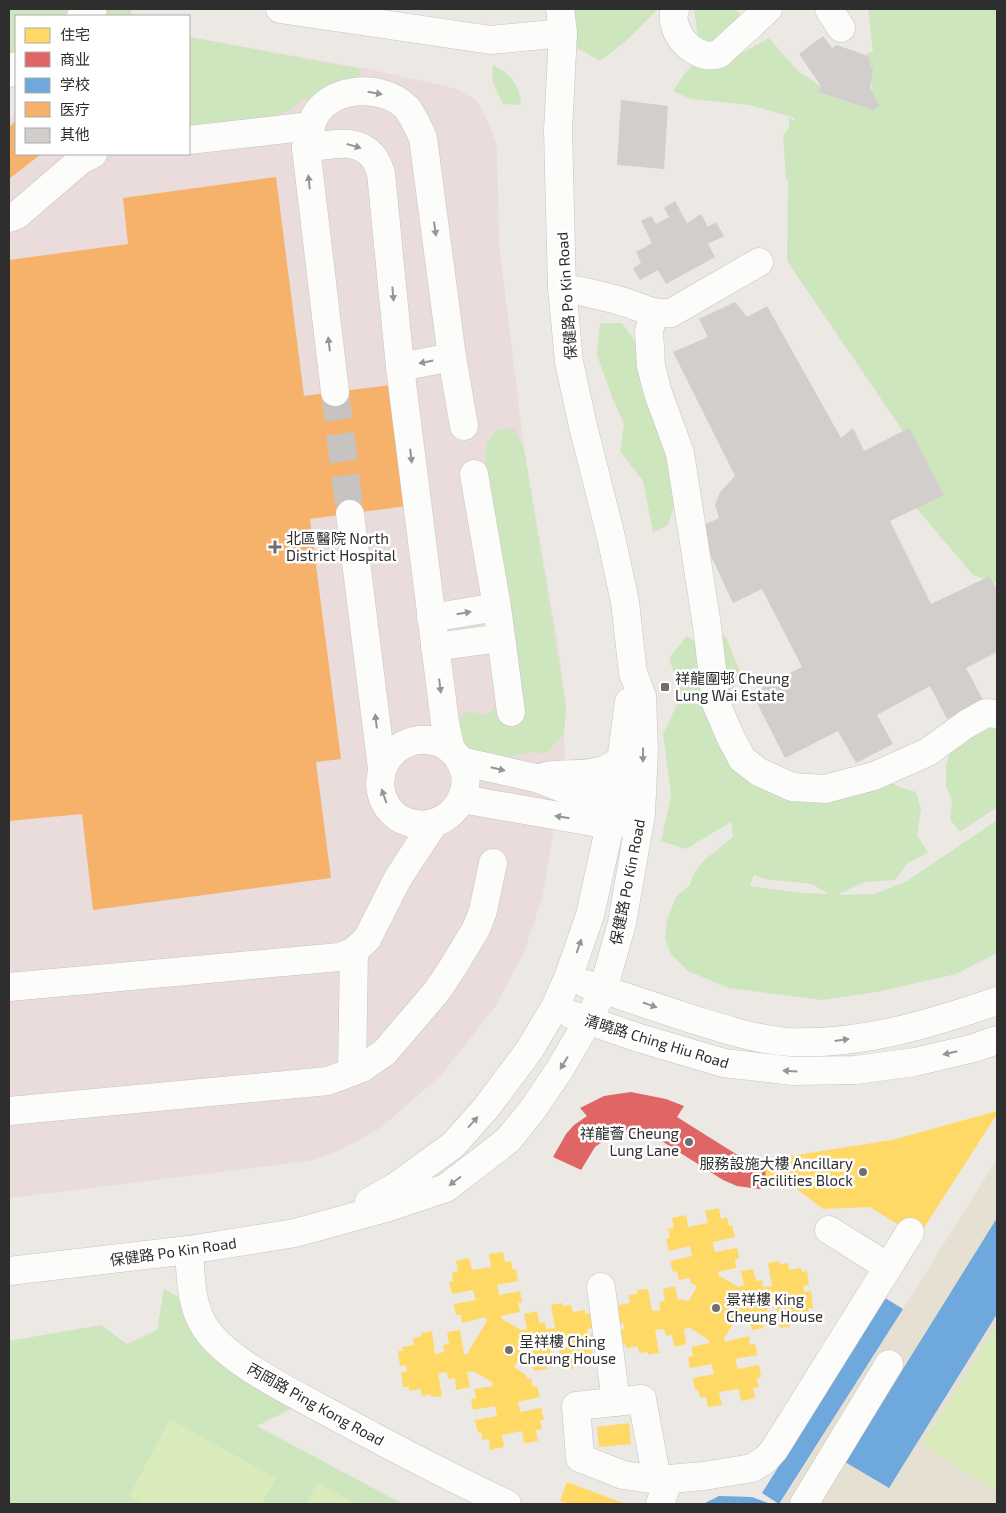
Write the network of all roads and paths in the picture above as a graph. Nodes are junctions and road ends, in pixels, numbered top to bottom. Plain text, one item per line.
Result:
1 (280, 9) edge
2 (675, 9) edge
3 (768, 9) edge
4 (565, 17) edge
5 (309, 137) junction
6 (190, 140) edge
7 (91, 155) edge
8 (9, 218) edge
9 (759, 262) dead end
10 (562, 286) junction
11 (654, 313) junction
12 (452, 357) junction
13 (400, 367) junction
14 (335, 392) tunnel mouth
15 (464, 426) dead end
16 (474, 474) dead end
17 (350, 514) tunnel mouth
18 (497, 607) junction
19 (431, 618) junction
20 (500, 638) junction
21 (435, 647) junction
22 (633, 673) junction
23 (511, 712) dead end
24 (997, 714) edge
25 (456, 755) junction
26 (621, 760) junction
27 (382, 769) junction
28 (536, 778) junction
29 (616, 798) junction
30 (462, 799) junction
31 (641, 814) junction
32 (402, 819) junction
33 (434, 823) junction
34 (610, 824) junction
35 (493, 863) dead end
36 (398, 878) junction
37 (354, 951) junction
38 (568, 978) junction
39 (9, 987) edge
40 (603, 990) junction
41 (997, 1000) edge
42 (555, 1007) junction
43 (588, 1021) junction
44 (997, 1040) edge
45 (352, 1072) junction
46 (9, 1111) edge
47 (336, 1222) junction
48 (830, 1230) dead end
49 (910, 1232) dead end
50 (189, 1250) junction
51 (888, 1267) junction
52 (9, 1271) edge
53 (601, 1287) dead end
54 (889, 1364) dead end
55 (616, 1402) junction
56 (662, 1488) edge
57 (507, 1504) edge
58 (804, 1504) edge

1 - 4 street
2 - 3 street
4 - 10 street, 保健路 Po Kin Road
5 - 6 street
5 -> 12 street
5 -> 13 street
14 -> 5 street
7 - 8 street
9 - 11 street
10 - 11 street
10 - 22 street, 保健路 Po Kin Road
11 - 24 street
12 -> 13 street
12 - 15 street
13 -> 19 street
16 - 18 street
27 -> 17 street
19 -> 18 street
18 - 20 street
19 - 21 street
20 - 21 street
20 - 23 street
21 -> 25 street
22 - 26 street, 保健路 Po Kin Road
22 -> 31 street, 保健路 Po Kin Road
25 - 27 street
25 -> 28 street
25 - 30 street
26 - 28 street
26 - 29 street, 保健路 Po Kin Road
32 -> 27 street
28 - 29 street
29 - 31 street
29 - 34 street, 保健路 Po Kin Road
30 - 33 street
34 -> 30 street
31 - 34 street
31 - 40 street, 保健路 Po Kin Road
32 - 33 street
32 - 36 street
33 - 36 street
38 -> 34 street, 保健路 Po Kin Road
35 - 45 street
36 - 37 street
37 - 39 street
37 - 45 street
38 - 40 street, 清曉路 Ching Hiu Road
38 - 42 street, 保健路 Po Kin Road
40 -> 41 street, 清曉路 Ching Hiu Road
40 - 43 street, 保健路 Po Kin Road
42 - 43 street, 清曉路 Ching Hiu Road
47 -> 42 street, 保健路 Po Kin Road
44 -> 43 street, 清曉路 Ching Hiu Road
43 -> 47 street, 保健路 Po Kin Road
45 - 46 street
47 - 50 street, 保健路 Po Kin Road
48 - 51 street
49 - 51 street
50 - 52 street, 保健路 Po Kin Road
50 - 57 street, 丙岡路 Ping Kong Road
51 - 56 street
53 - 55 street
54 - 58 street
55 - 56 street
55 - 56 street

